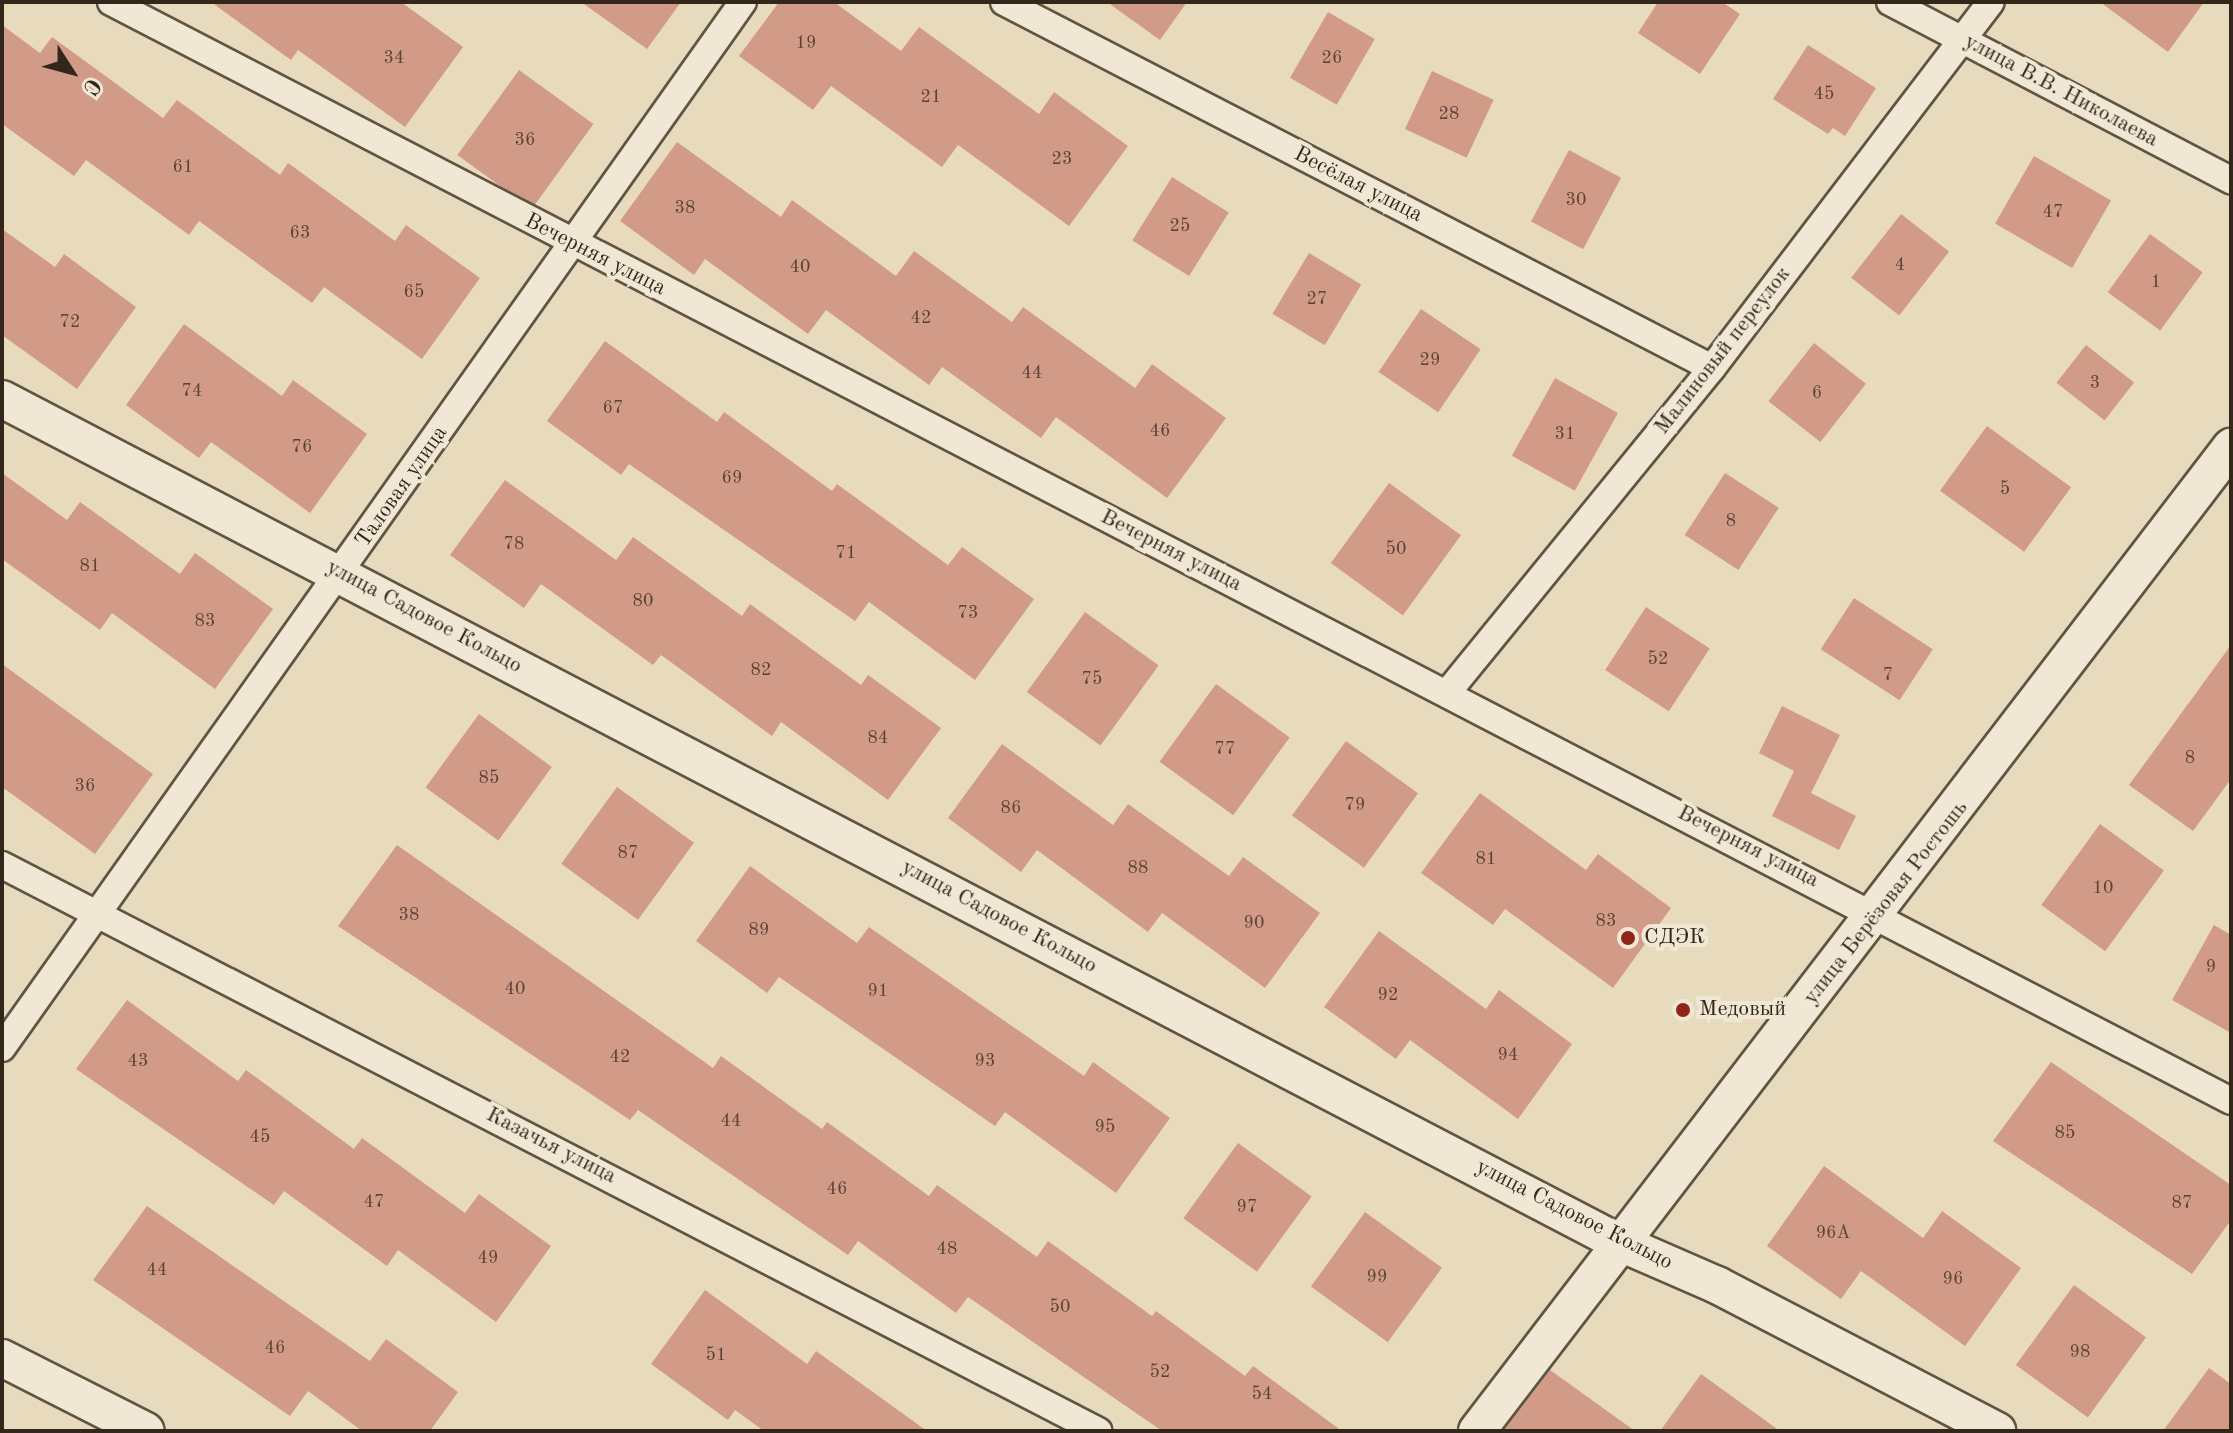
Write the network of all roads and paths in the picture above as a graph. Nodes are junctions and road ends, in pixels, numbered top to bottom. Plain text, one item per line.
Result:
1 (111, 2) edge
2 (743, 2) edge
3 (1004, 2) edge
4 (1890, 2) edge
5 (1991, 2) edge
6 (1962, 40) junction
7 (2231, 180) edge
8 (572, 243) junction
9 (1712, 368) junction
10 (2, 399) edge
11 (2231, 447) edge
12 (342, 574) junction
13 (1447, 693) junction
14 (2, 865) edge
15 (97, 913) junction
16 (1879, 914) junction
17 (2, 1048) edge
18 (2231, 1101) edge
19 (1618, 1242) junction
20 (2, 1358) edge
21 (146, 1431) edge
22 (1098, 1431) edge
23 (1477, 1431) edge
24 (1997, 1431) edge

1 - 8 street, Вечерняя улица
2 - 8 street, Таловая улица
3 - 9 street, Весёлая улица
4 - 6 street, улица В.В. Николаева
5 - 6 street, Малиновый переулок
6 - 7 street, улица В.В. Николаева
6 - 9 street, Малиновый переулок
8 - 12 street, Таловая улица
8 - 13 street, Вечерняя улица
9 - 13 street, Малиновый переулок
10 - 12 street, улица Садовое Кольцо
11 - 16 street, улица Берёзовая Ростошь
12 - 15 street, Таловая улица
12 - 19 street, улица Садовое Кольцо
13 - 16 street, Вечерняя улица
14 - 15 street, Казачья улица
15 - 17 street, Таловая улица
15 - 22 street, Казачья улица
16 - 18 street, Вечерняя улица
16 - 19 street, улица Берёзовая Ростошь
19 - 23 street, улица Берёзовая Ростошь
19 - 24 street, улица Садовое Кольцо
20 - 21 street

